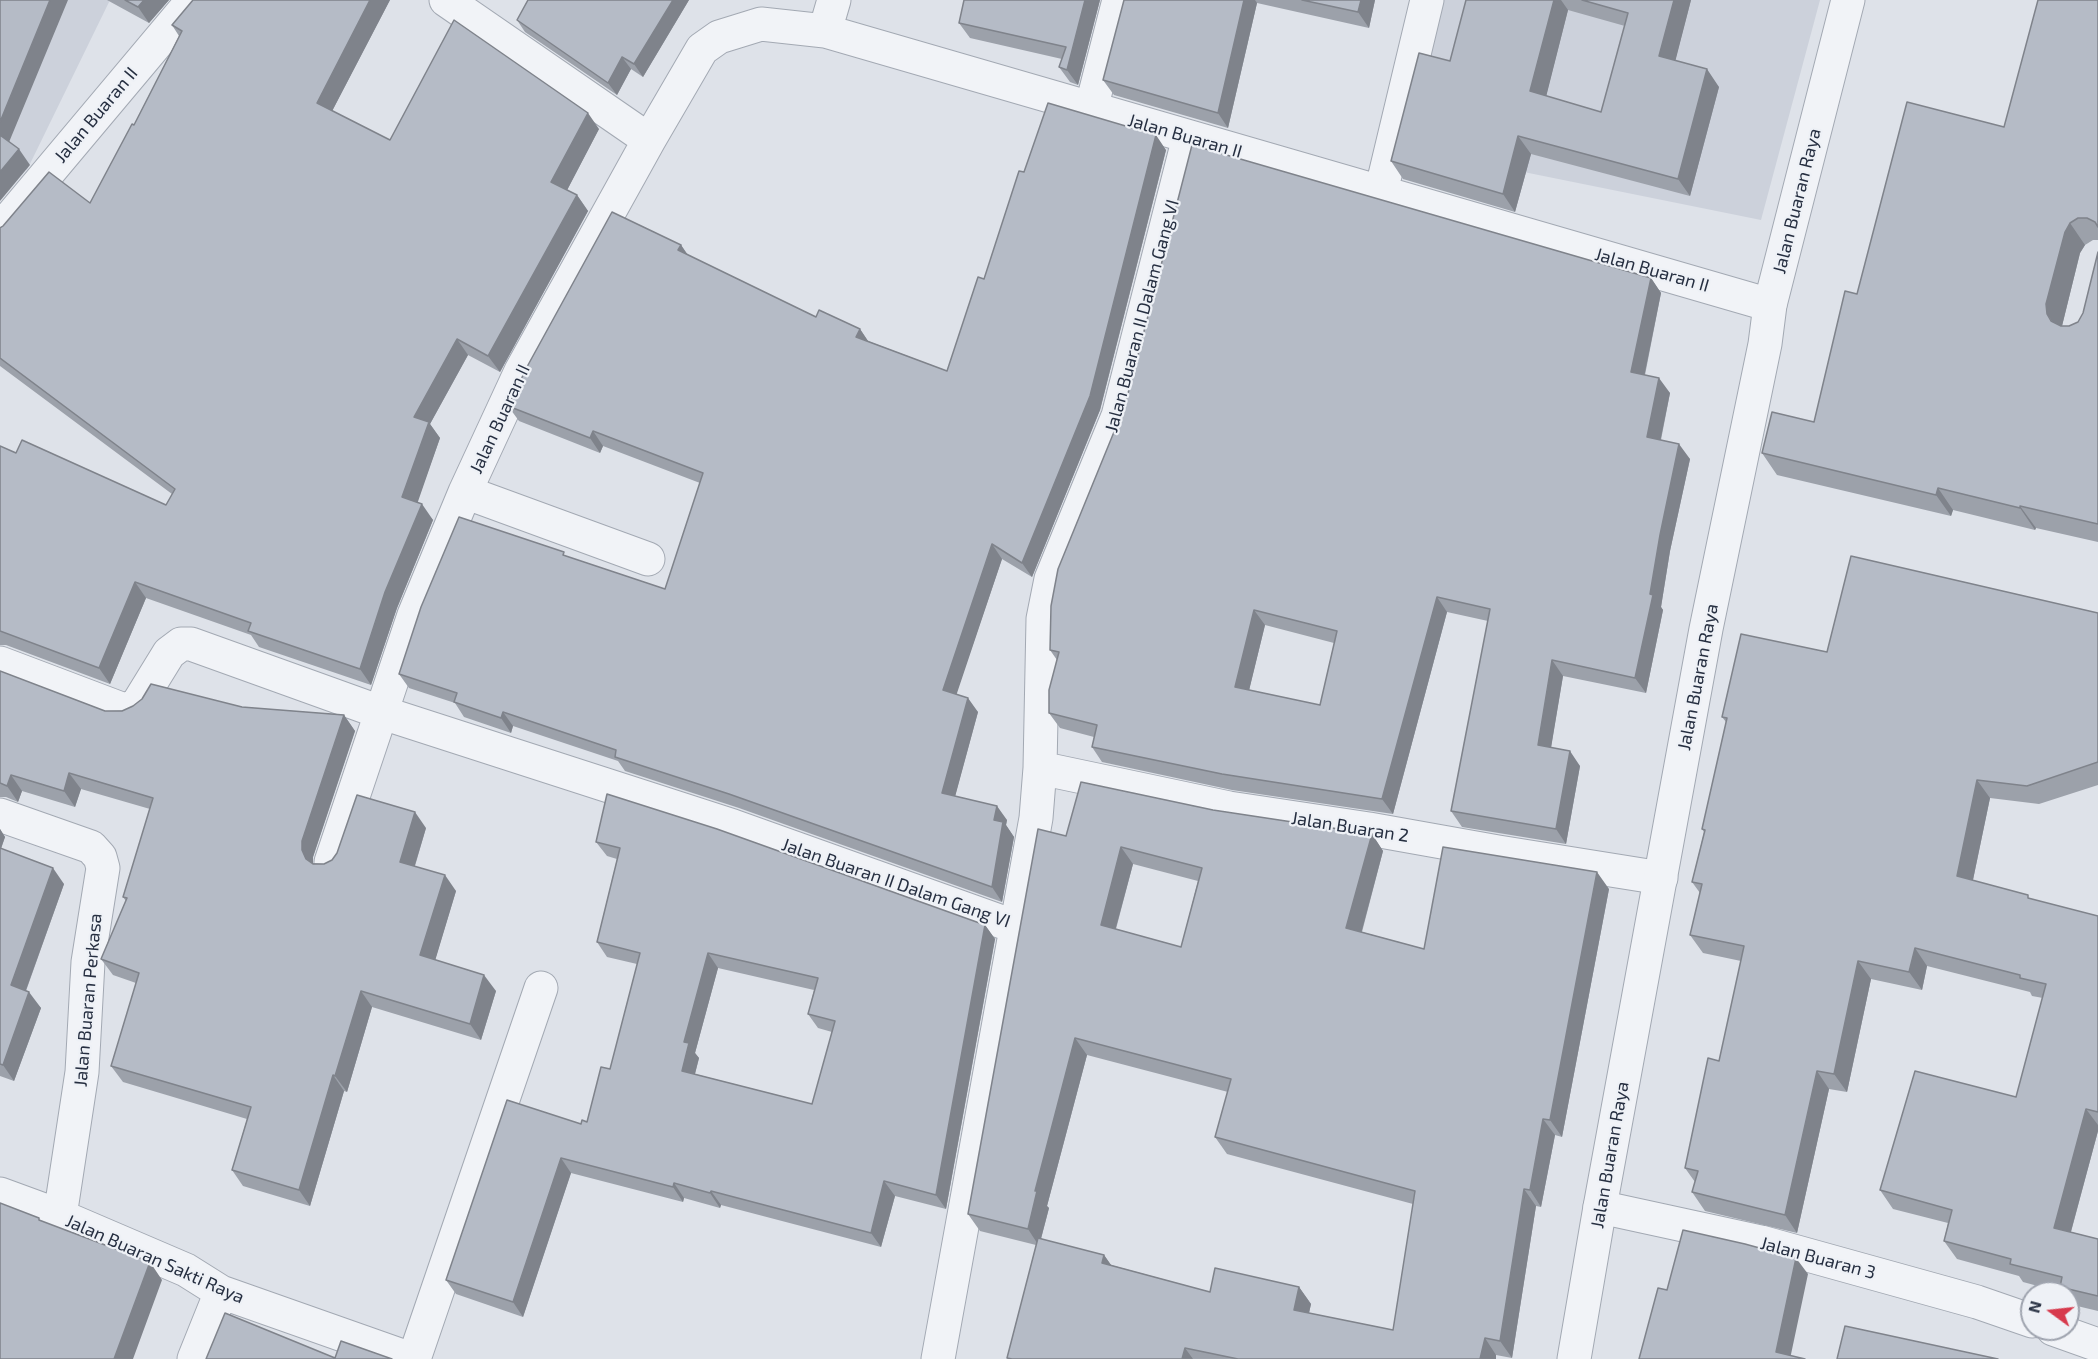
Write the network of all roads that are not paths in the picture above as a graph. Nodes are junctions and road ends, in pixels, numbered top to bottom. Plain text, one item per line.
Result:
1 (193, 0) edge
2 (446, 0) edge
3 (834, 0) edge
4 (1119, 0) edge
5 (1427, 0) edge
6 (1848, 0) edge
7 (825, 31) junction
8 (1091, 109) junction
9 (1189, 137) junction
10 (649, 140) junction
11 (1381, 192) junction
12 (0, 230) edge
13 (1770, 305) junction
14 (465, 492) junction
15 (648, 559) dead end
16 (0, 663) edge
17 (380, 712) junction
18 (1040, 768) junction
19 (0, 815) edge
20 (331, 862) edge
21 (1661, 878) junction
22 (1016, 927) junction
23 (541, 988) dead end
24 (0, 1194) edge
25 (1600, 1207) junction
26 (60, 1216) junction
27 (221, 1292) junction
28 (2020, 1317) edge
29 (2080, 1338) edge
30 (2098, 1345) edge
31 (194, 1359) edge
32 (413, 1359) edge
33 (938, 1359) edge
34 (1574, 1359) edge

1 - 12 street, Jalan Buaran II
2 - 10 street
3 - 7 street
4 - 8 street
5 - 11 street
6 - 13 street, Jalan Buaran Raya
7 - 8 street, Jalan Buaran II
7 - 10 street, Jalan Buaran II
8 - 9 street, Jalan Buaran II
9 - 11 street, Jalan Buaran II
9 - 18 street, Jalan Buaran II Dalam Gang VI
10 - 14 street, Jalan Buaran II
11 - 13 street, Jalan Buaran II
13 - 21 street, Jalan Buaran Raya
14 - 15 street
14 - 17 street, Jalan Buaran II
16 - 17 street, Jalan Buaran II Dalam Gang VI
17 - 20 street, Jalan Buaran II
17 - 22 street, Jalan Buaran II Dalam Gang VI
18 - 21 street, Jalan Buaran 2
18 - 22 street, Jalan Buaran II Dalam Gang VI
19 - 26 street, Jalan Buaran Perkasa
21 - 25 street, Jalan Buaran Raya
22 - 33 street
23 - 32 street
24 - 26 street, Jalan Buaran Sakti Raya
25 - 28 street, Jalan Buaran 3
25 - 34 street, Jalan Buaran Raya
26 - 27 street, Jalan Buaran Sakti Raya
27 - 31 street
27 - 32 street, Jalan Buaran Sakti Raya
29 - 30 street

